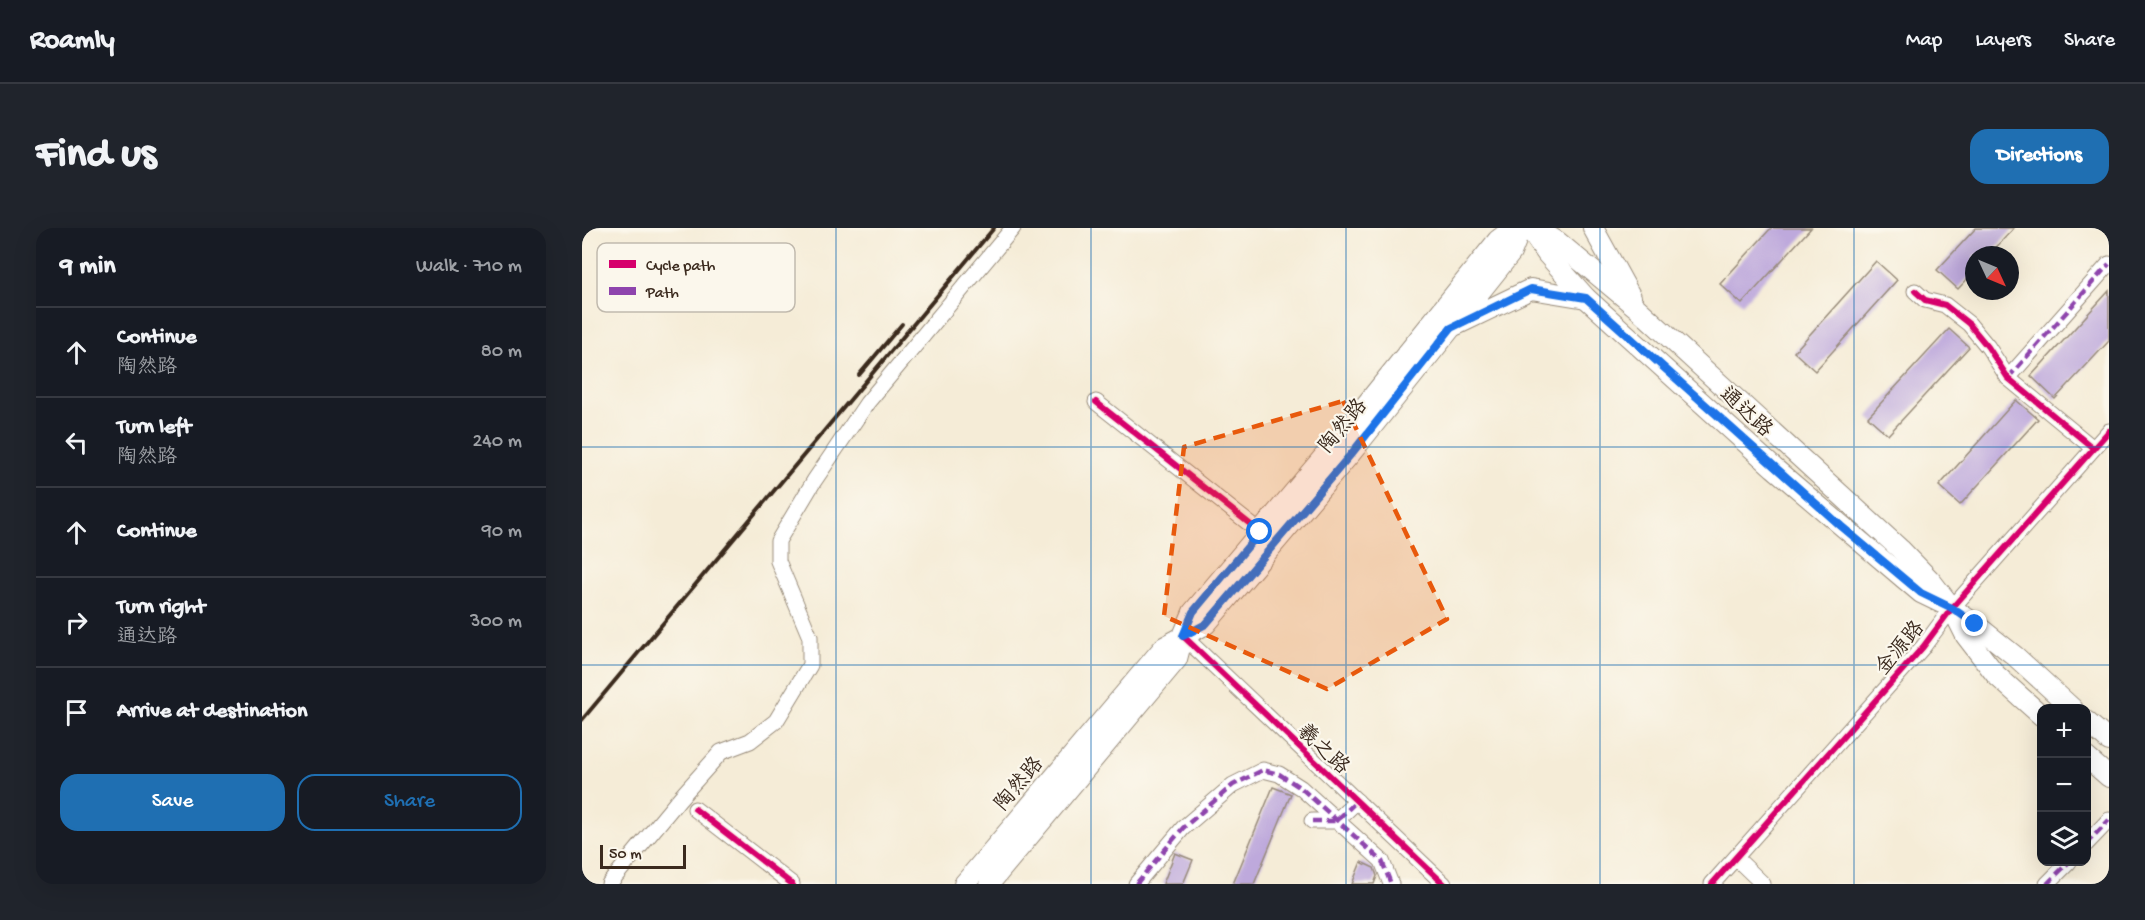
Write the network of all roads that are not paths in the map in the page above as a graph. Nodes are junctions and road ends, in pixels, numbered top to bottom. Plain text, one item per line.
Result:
1 (1013, 228) edge
2 (1514, 228) edge
3 (1521, 228) edge
4 (1529, 228) edge
5 (1535, 228) edge
6 (1593, 228) edge
7 (2109, 264) edge
8 (1915, 291) dead end
9 (1586, 298) junction
10 (1636, 307) junction
11 (1451, 328) junction
12 (2008, 378) junction
13 (1096, 402) dead end
14 (2109, 431) edge
15 (2093, 448) junction
16 (1260, 532) junction
17 (1952, 608) junction
18 (1183, 636) junction
19 (2069, 704) edge
20 (2037, 712) edge
21 (2091, 725) edge
22 (2109, 741) edge
23 (2088, 758) edge
24 (2109, 777) edge
25 (1357, 801) junction
26 (695, 809) dead end
27 (2109, 820) edge
28 (1312, 821) dead end
29 (1336, 821) junction
30 (2091, 839) edge
31 (1736, 858) junction
32 (2064, 866) edge
33 (609, 884) edge
34 (792, 884) edge
35 (964, 884) edge
36 (988, 884) edge
37 (1136, 884) edge
38 (1391, 884) edge
39 (1444, 884) edge
40 (1712, 884) edge
41 (1763, 884) edge
42 (2047, 884) edge

1 - 33 street
2 - 16 main road, 陶然路
3 - 11 main road, 陶然路
4 - 9 main road, 通达路
5 - 10 main road, 通达路
6 - 10 main road
7 - 12 street
8 - 12 street
9 - 11 main road
9 - 17 main road, 通达路
10 - 17 main road, 通达路
11 - 18 main road, 陶然路
12 - 15 street
13 - 16 street
14 - 15 street, 金源路
15 - 17 street, 金源路
16 - 18 main road, 陶然路
17 - 19 main road, 通达路
17 - 20 main road, 通达路
17 - 31 street, 金源路
18 - 25 street, 羲之路
18 - 35 main road, 陶然路
18 - 36 main road, 陶然路
21 - 22 main road
23 - 24 main road
25 - 29 street
25 - 39 street, 羲之路
26 - 34 street
27 - 30 street
28 - 29 street
29 - 37 street
29 - 38 street
31 - 40 street, 金源路
31 - 41 street
32 - 42 street

